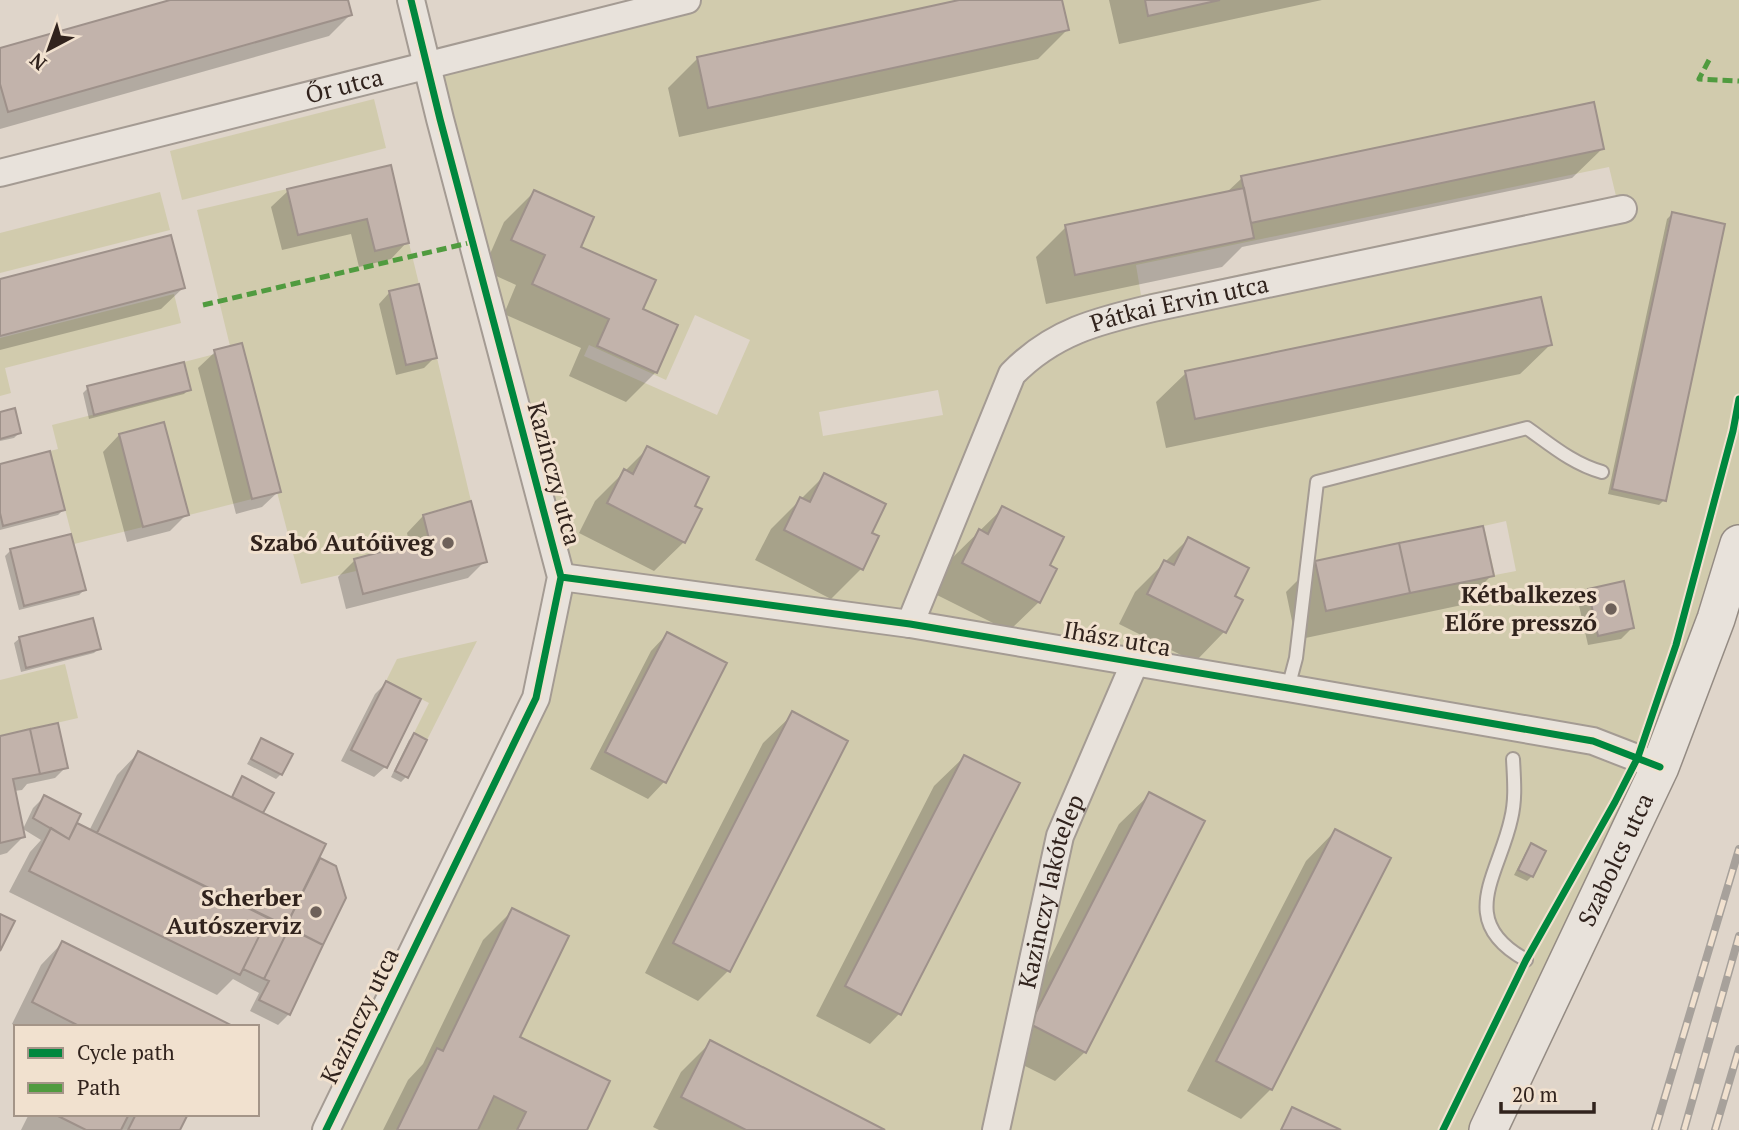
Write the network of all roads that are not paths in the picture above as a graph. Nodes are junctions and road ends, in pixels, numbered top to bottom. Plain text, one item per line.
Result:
1 (411, 0) edge
2 (687, 0) edge
3 (428, 65) junction
4 (1, 170) edge
5 (1623, 209) dead end
6 (1602, 472) dead end
7 (1739, 544) edge
8 (561, 577) junction
9 (910, 624) junction
10 (1135, 662) junction
11 (1288, 688) junction
12 (1513, 759) dead end
13 (1660, 767) junction
14 (1526, 960) dead end
15 (326, 1130) edge
16 (996, 1130) edge
17 (1488, 1130) edge

1 - 3 street, Kazinczy utca
2 - 3 street, Őr utca
3 - 4 street, Őr utca
3 - 8 street, Kazinczy utca
5 - 9 street, Pátkai Ervin utca
6 - 11 lane
7 - 13 street, Szabolcs utca
8 - 9 street, Ihász utca
8 - 15 street, Kazinczy utca
9 - 10 street, Ihász utca
10 - 11 street, Ihász utca
10 - 16 street, Kazinczy lakótelep
11 - 13 street, Ihász utca
12 - 14 lane
13 - 17 street, Szabolcs utca

